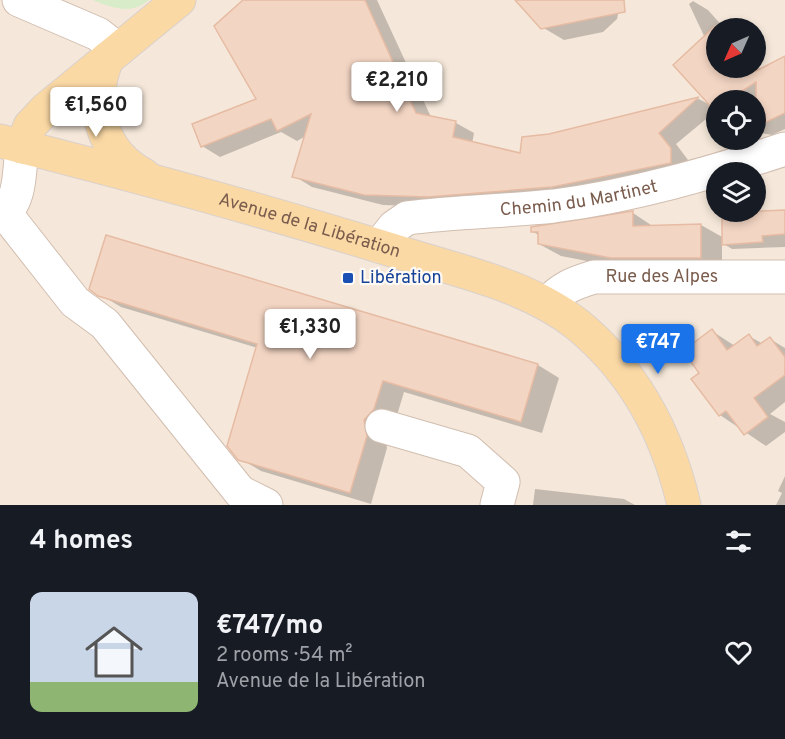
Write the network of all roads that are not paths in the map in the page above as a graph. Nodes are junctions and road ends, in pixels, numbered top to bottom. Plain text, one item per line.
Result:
1 (19, 0) edge
2 (179, 0) edge
3 (112, 55) junction
4 (11, 144) edge
5 (785, 148) edge
6 (156, 181) junction
7 (3, 215) edge
8 (379, 246) junction
9 (785, 277) edge
10 (547, 304) junction
11 (382, 426) dead end
12 (266, 505) edge
13 (497, 505) edge
14 (684, 505) edge

1 - 3 street
2 - 3 main road
3 - 4 main road
3 - 6 main road
4 - 6 main road, Avenue de la Libération
4 - 7 street
5 - 8 street, Chemin du Martinet
6 - 8 main road, Avenue de la Libération
7 - 12 street
8 - 10 main road, Avenue de la Libération
9 - 10 street, Rue des Alpes
10 - 14 main road, Avenue de la Libération
11 - 13 street

